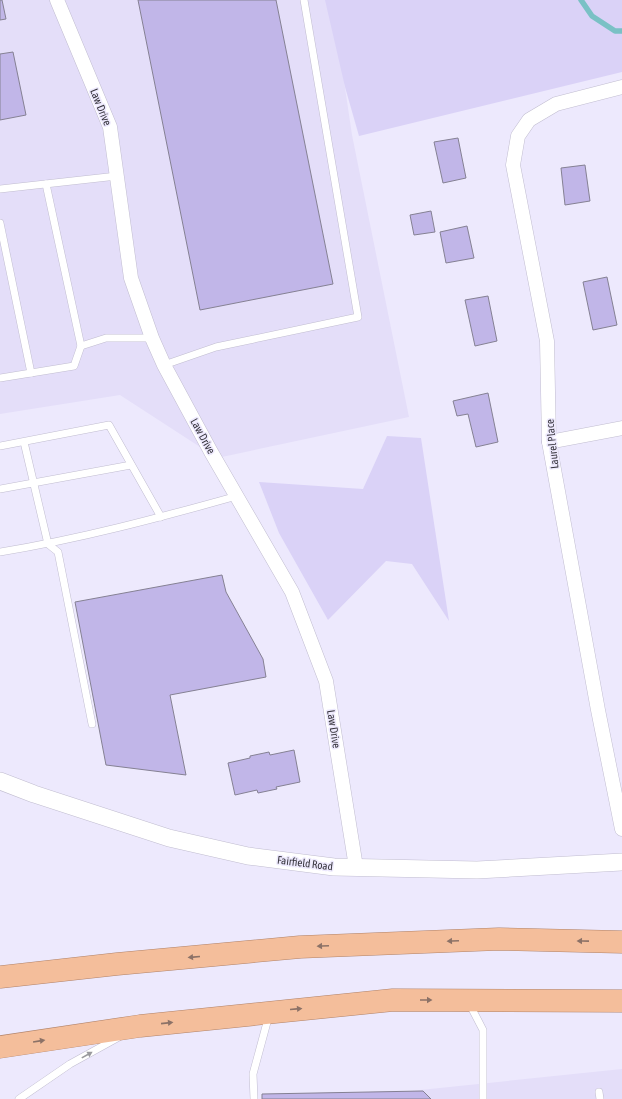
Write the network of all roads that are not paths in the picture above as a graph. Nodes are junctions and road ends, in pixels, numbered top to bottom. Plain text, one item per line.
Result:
1 (58, 0) edge
2 (304, 0) edge
3 (622, 87) edge
4 (117, 176) junction
5 (46, 184) junction
6 (0, 189) edge
7 (0, 223) edge
8 (152, 338) junction
9 (81, 346) junction
10 (164, 365) junction
11 (31, 373) junction
12 (0, 378) edge
13 (622, 428) edge
14 (24, 442) junction
15 (549, 442) junction
16 (0, 446) edge
17 (131, 465) junction
18 (33, 483) junction
19 (0, 489) edge
20 (237, 496) junction
21 (161, 517) junction
22 (48, 544) junction
23 (0, 552) edge
24 (92, 724) dead end
25 (0, 781) edge
26 (622, 829) edge
27 (622, 862) edge
28 (356, 867) junction
29 (622, 942) edge
30 (0, 977) edge
31 (468, 1000) junction
32 (594, 1000) junction
33 (622, 1001) edge
34 (270, 1012) junction
35 (622, 1017) edge
36 (140, 1026) junction
37 (0, 1048) edge
38 (19, 1099) edge
39 (254, 1099) edge
40 (483, 1099) edge

1 - 4 street, Law Drive
2 - 10 lane
3 - 15 street, Laurel Place
4 - 5 lane
4 - 8 street, Law Drive
5 - 6 lane
5 - 9 lane
7 - 11 lane
8 - 9 lane
8 - 10 street, Law Drive
9 - 11 lane
10 - 20 street, Law Drive
11 - 12 lane
13 - 15 street
14 - 16 lane
14 - 17 lane
14 - 18 lane
15 - 26 street, Laurel Place
17 - 18 lane
17 - 21 lane
18 - 19 lane
18 - 22 lane
20 - 21 lane
20 - 28 street, Law Drive
21 - 22 lane
22 - 23 lane
22 - 24 lane
25 - 28 street, Fairfield Road
27 - 28 street, Fairfield Road
29 -> 30 highway
31 - 32 highway
34 -> 31 highway
31 - 40 lane
32 - 33 highway
32 - 35 highway
36 -> 34 highway
34 - 39 lane
37 -> 36 highway
38 -> 36 lane

